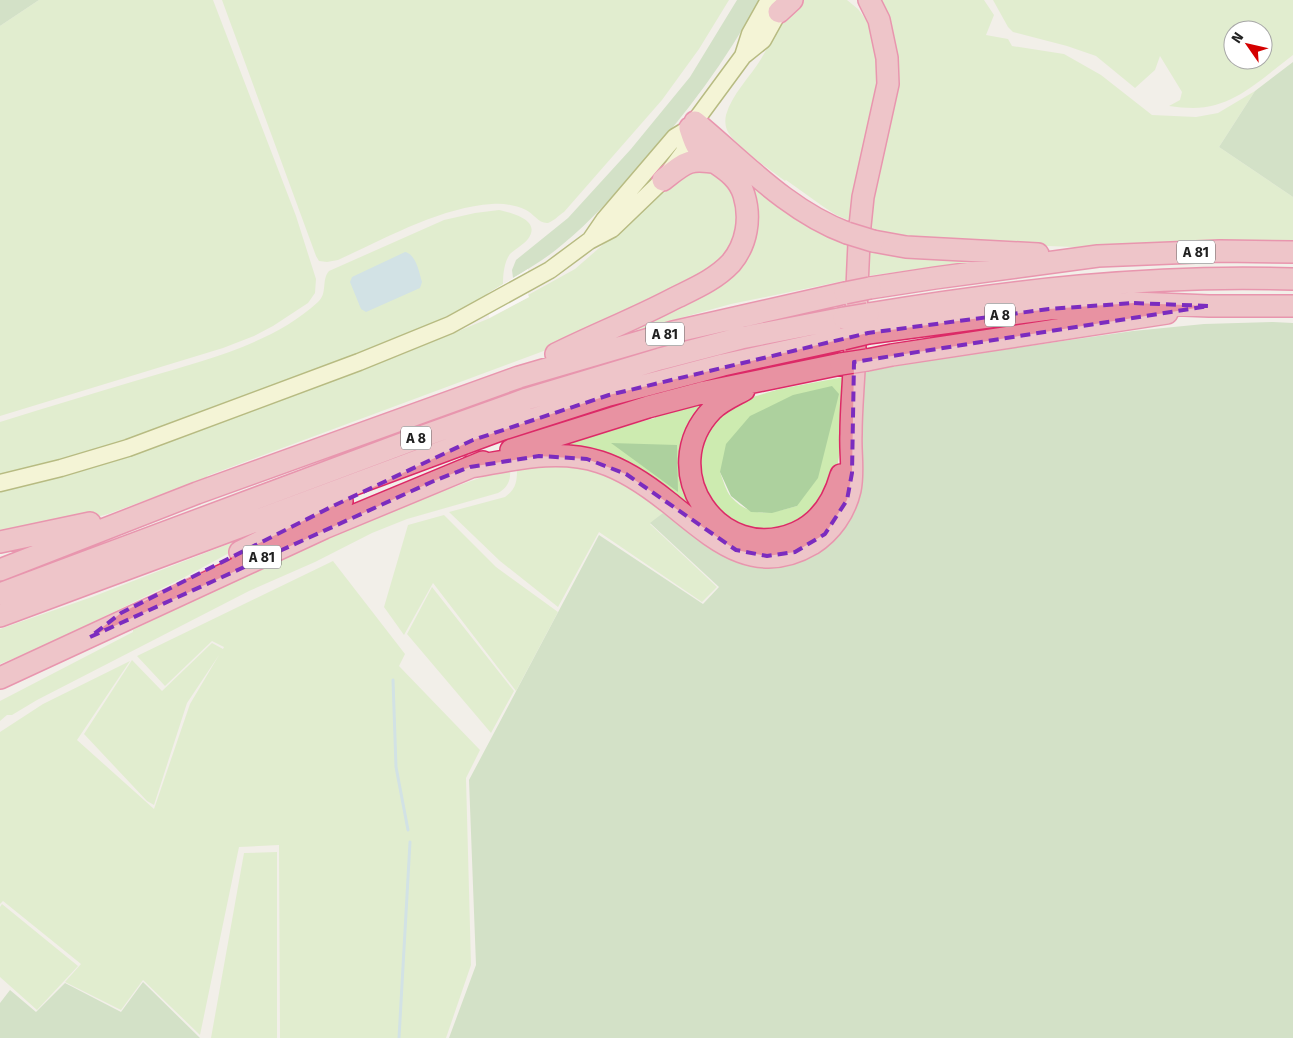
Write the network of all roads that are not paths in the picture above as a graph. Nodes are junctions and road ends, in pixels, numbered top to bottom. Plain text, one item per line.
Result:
1 (854, 0) edge
2 (869, 0) edge
3 (781, 3) edge
4 (881, 34) junction
5 (692, 125) junction
6 (718, 164) junction
7 (663, 180) junction
8 (589, 241) junction
9 (1293, 252) edge
10 (1098, 256) junction
11 (1293, 279) edge
12 (1209, 306) junction
13 (1293, 306) edge
14 (868, 324) junction
15 (843, 328) junction
16 (768, 378) junction
17 (488, 388) junction
18 (851, 434) junction
19 (473, 440) junction
20 (470, 467) junction
21 (0, 483) edge
22 (197, 493) junction
23 (0, 542) edge
24 (0, 570) edge
25 (0, 594) edge
26 (138, 615) junction
27 (0, 616) edge
28 (90, 637) junction
29 (0, 678) edge
30 (0, 694) edge

1 - 4 highway
2 - 4 highway
3 - 5 main road
4 - 18 highway
5 - 6 highway
5 - 7 main road
5 - 8 main road
5 - 10 highway, bridge
6 - 7 highway
6 - 17 highway
7 - 8 main road
8 - 21 main road
9 - 10 highway, A 81
10 - 17 highway, A 81, bridge
11 - 14 highway, A 8
12 - 13 highway, A 8
12 - 14 highway, A 8
12 - 16 highway, A 81, bridge
14 - 15 highway, A 8, bridge
15 - 19 highway, A 8
15 - 25 highway, A 8
16 - 18 highway
16 - 20 highway, A 81
17 - 22 highway, A 81
18 - 20 highway
19 - 27 highway, A 8
19 - 28 highway
20 - 26 highway, A 81
22 - 23 highway
22 - 24 highway, A 81
26 - 28 highway, A 81
26 - 30 highway
28 - 29 highway, A 81

